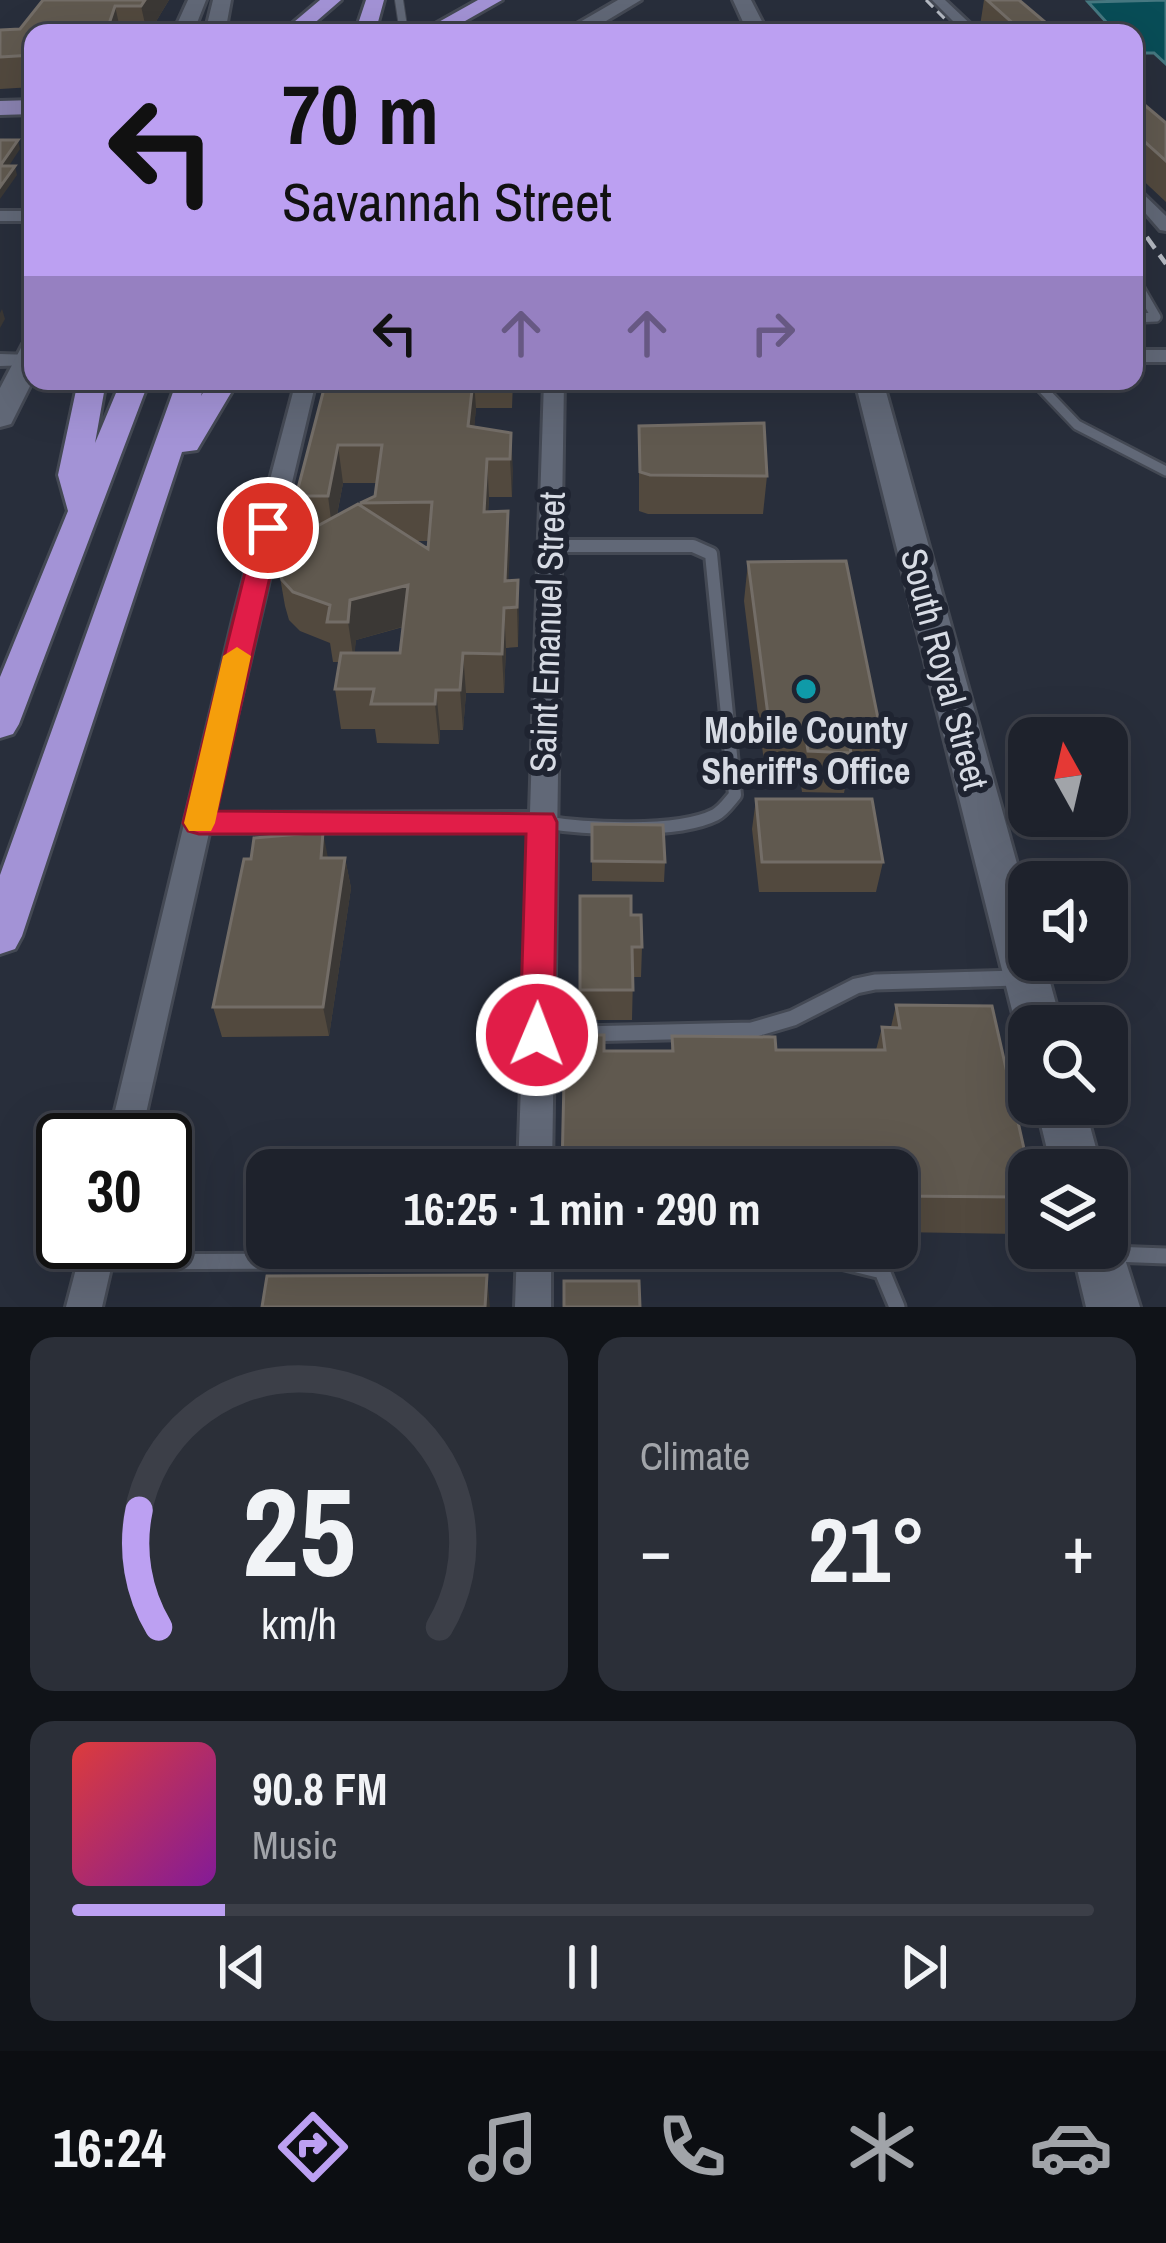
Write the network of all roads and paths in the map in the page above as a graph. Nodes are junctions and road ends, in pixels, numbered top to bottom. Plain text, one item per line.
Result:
1 (332, 0) edge
2 (493, 0) edge
3 (602, 0) edge
4 (632, 0) edge
5 (938, 0) edge
6 (288, 24) edge
7 (446, 24) edge
8 (558, 24) edge
9 (588, 24) edge
10 (963, 24) edge
11 (1143, 295) edge
12 (1143, 317) edge
13 (20, 357) edge
14 (90, 390) edge
15 (132, 390) edge
16 (188, 390) edge
17 (219, 390) edge
18 (304, 390) edge
19 (554, 390) edge
20 (871, 390) edge
21 (1044, 390) edge
22 (0, 418) edge
23 (1166, 471) edge
24 (83, 515) junction
25 (144, 521) junction
26 (550, 546) junction
27 (0, 724) edge
28 (542, 822) junction
29 (199, 823) junction
30 (1008, 906) edge
31 (0, 936) edge
32 (1008, 978) edge
33 (537, 1035) junction
34 (130, 1113) edge
35 (535, 1149) edge
36 (192, 1252) edge
37 (246, 1253) edge
38 (1128, 1253) edge
39 (1166, 1256) edge
40 (94, 1269) edge
41 (534, 1269) edge
42 (874, 1269) edge
43 (1103, 1269) edge
44 (84, 1307) edge
45 (533, 1307) edge
46 (897, 1307) edge
47 (1113, 1307) edge

1 - 6 highway
2 - 7 highway
3 - 8 street
4 - 9 street
5 - 10 street
11 - 12 lane
13 - 22 street
14 - 24 highway
15 - 24 highway
16 - 25 highway
17 - 25 highway
18 - 29 street
19 - 26 street, Saint Emanuel Street
20 - 30 street, South Royal Street
21 - 23 lane
24 - 27 highway
25 - 31 highway
26 - 28 street, Saint Emanuel Street
26 - 28 lane
28 - 29 street
28 - 33 street, Saint Emanuel Street
29 - 34 street
32 - 33 lane
33 - 35 street, Saint Emanuel Street
36 - 37 lane
38 - 39 lane
40 - 44 street
41 - 45 street
42 - 46 lane
43 - 47 street

